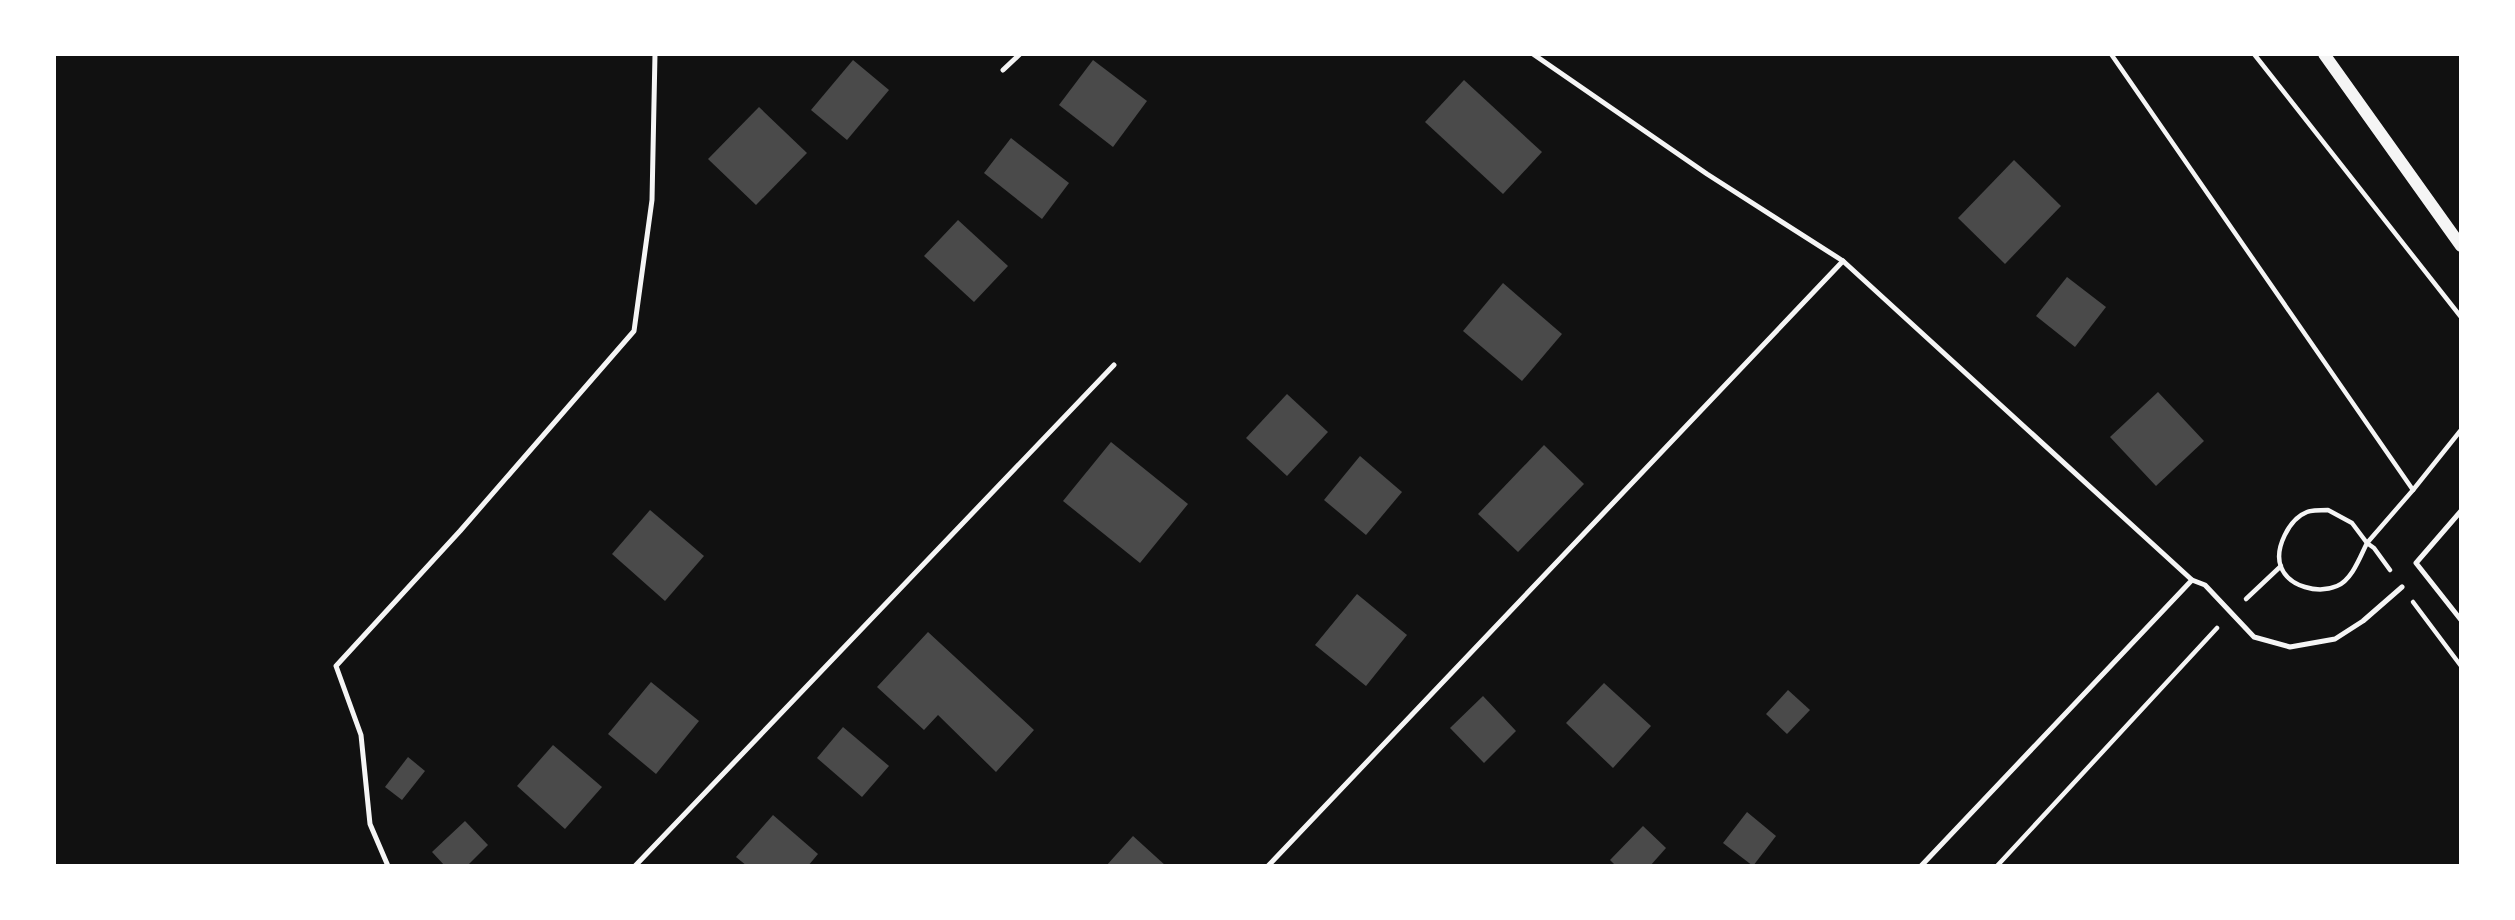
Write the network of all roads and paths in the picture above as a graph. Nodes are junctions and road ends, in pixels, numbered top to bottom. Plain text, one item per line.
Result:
1 (655, 54) edge
2 (1020, 54) edge
3 (1533, 54) edge
4 (2111, 54) edge
5 (2254, 54) edge
6 (2324, 54) edge
7 (1003, 70) dead end
8 (2461, 247) edge
9 (1843, 261) junction
10 (2461, 317) edge
11 (1114, 365) dead end
12 (2461, 430) edge
13 (2413, 490) junction
14 (2398, 508) dead end
15 (2461, 511) edge
16 (2281, 566) junction
17 (2192, 580) junction
18 (2402, 587) dead end
19 (2230, 614) junction
20 (2461, 620) edge
21 (388, 866) edge
22 (635, 866) edge
23 (1268, 866) edge
24 (1921, 866) edge
25 (1997, 866) edge

1 - 21 lane
2 - 7 lane
3 - 9 lane
4 - 13 path
5 - 10 path
6 - 8 street
9 - 17 lane
9 - 23 lane
11 - 22 lane
12 - 13 path
13 - 14 path
15 - 20 lane
16 - 16 path
16 - 19 path
17 - 19 lane
17 - 24 lane
18 - 19 lane
19 - 25 path

